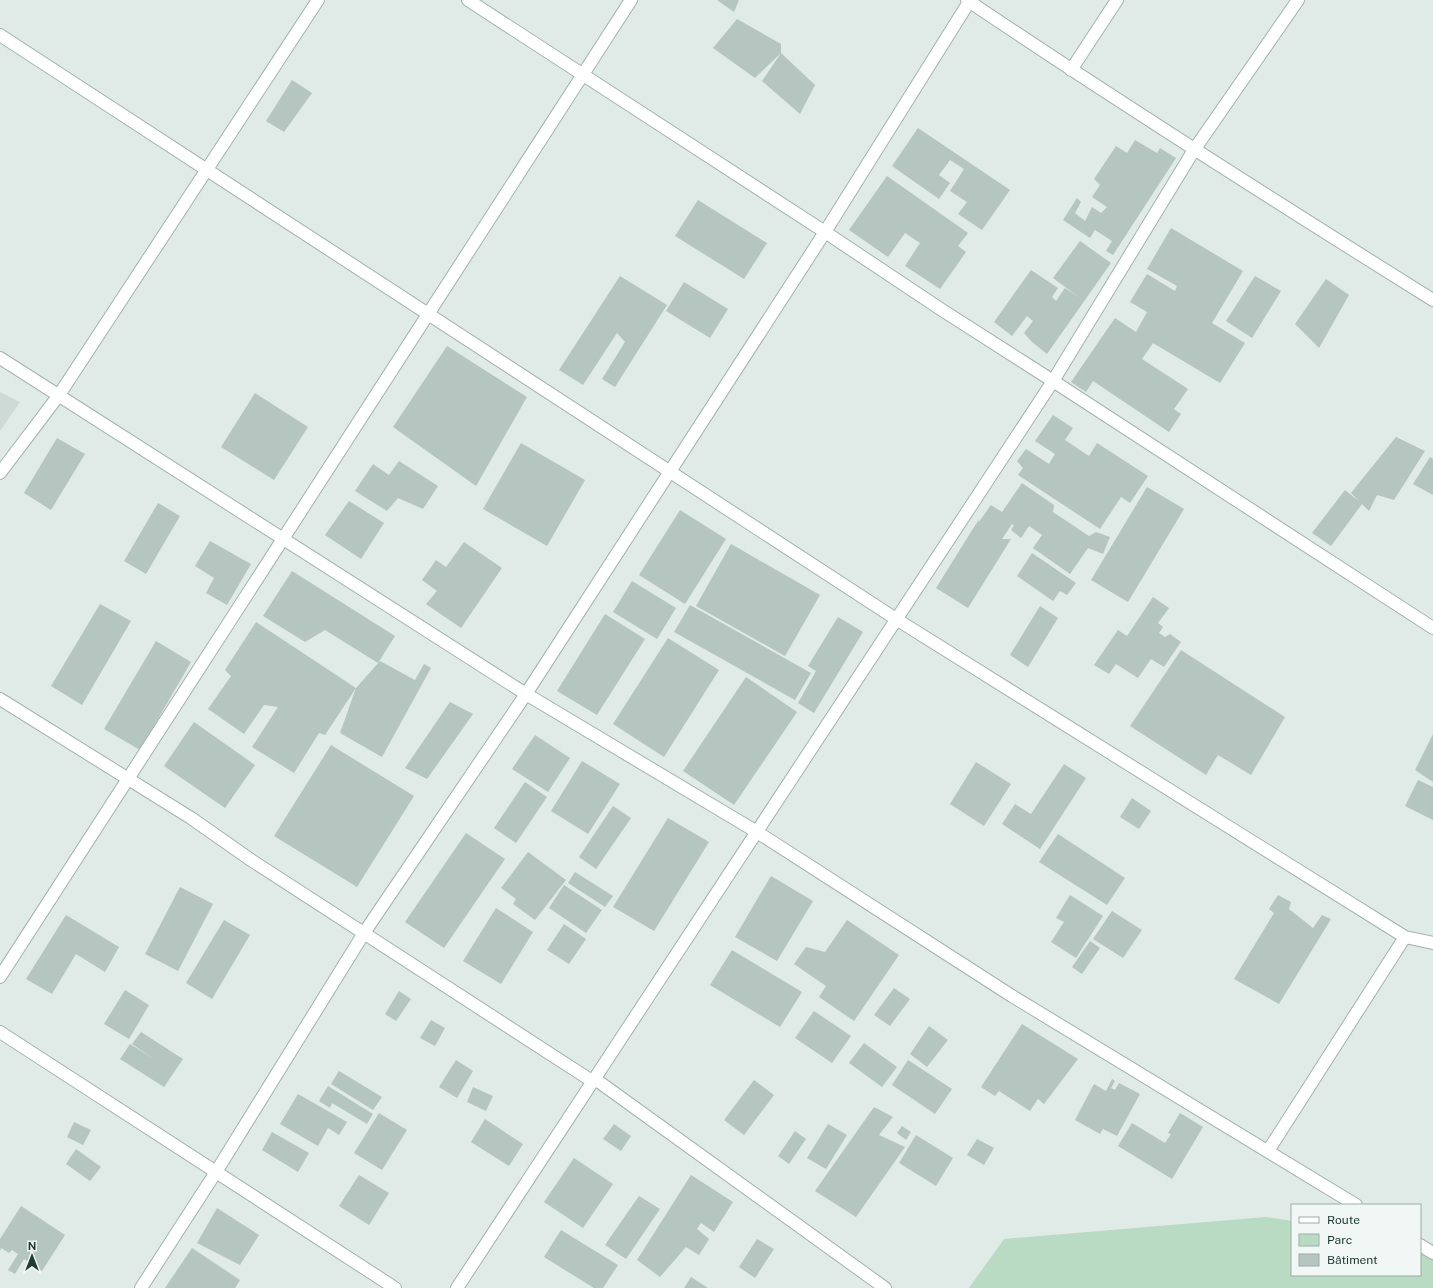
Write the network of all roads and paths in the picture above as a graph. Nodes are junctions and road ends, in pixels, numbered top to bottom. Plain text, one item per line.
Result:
1 (318, 0) edge
2 (468, 0) edge
3 (631, 0) edge
4 (1118, 0) edge
5 (1298, 0) edge
6 (968, 1) edge
7 (0, 35) edge
8 (1070, 70) junction
9 (583, 74) junction
10 (1194, 150) junction
11 (206, 170) junction
12 (825, 232) junction
13 (1433, 300) edge
14 (428, 314) junction
15 (0, 358) edge
16 (1052, 380) junction
17 (59, 395) junction
18 (670, 471) junction
19 (0, 473) edge
20 (283, 539) junction
21 (896, 619) junction
22 (1433, 628) edge
23 (526, 694) junction
24 (0, 699) edge
25 (128, 779) junction
26 (757, 832) junction
27 (364, 933) junction
28 (1405, 937) junction
29 (1433, 943) edge
30 (0, 977) edge
31 (0, 1032) edge
32 (594, 1080) junction
33 (1268, 1151) junction
34 (216, 1172) junction
35 (1354, 1204) edge
36 (1421, 1246) edge
37 (1433, 1253) edge
38 (141, 1288) edge
39 (395, 1288) edge
40 (457, 1288) edge
41 (885, 1288) edge

1 - 11 street
2 - 9 street
3 - 9 street
4 - 8 street
5 - 10 street
6 - 8 street
6 - 12 street
7 - 11 street
8 - 10 street
9 - 12 street
9 - 14 street
10 - 13 street
10 - 16 street
11 - 14 street
11 - 17 street
12 - 16 street
12 - 18 street
14 - 18 street
14 - 20 street
15 - 17 street
16 - 21 street
16 - 22 street
17 - 19 street
17 - 20 street
18 - 21 street
18 - 23 street
20 - 23 street
20 - 25 street
21 - 26 street
21 - 28 street
23 - 26 street
23 - 27 street
24 - 25 street
25 - 27 street
25 - 30 street
26 - 32 street
26 - 33 street
27 - 32 street
27 - 34 street
28 - 29 street
28 - 33 street
31 - 34 street
32 - 40 street
32 - 41 street
33 - 35 street
34 - 38 street
34 - 39 street
36 - 37 street

